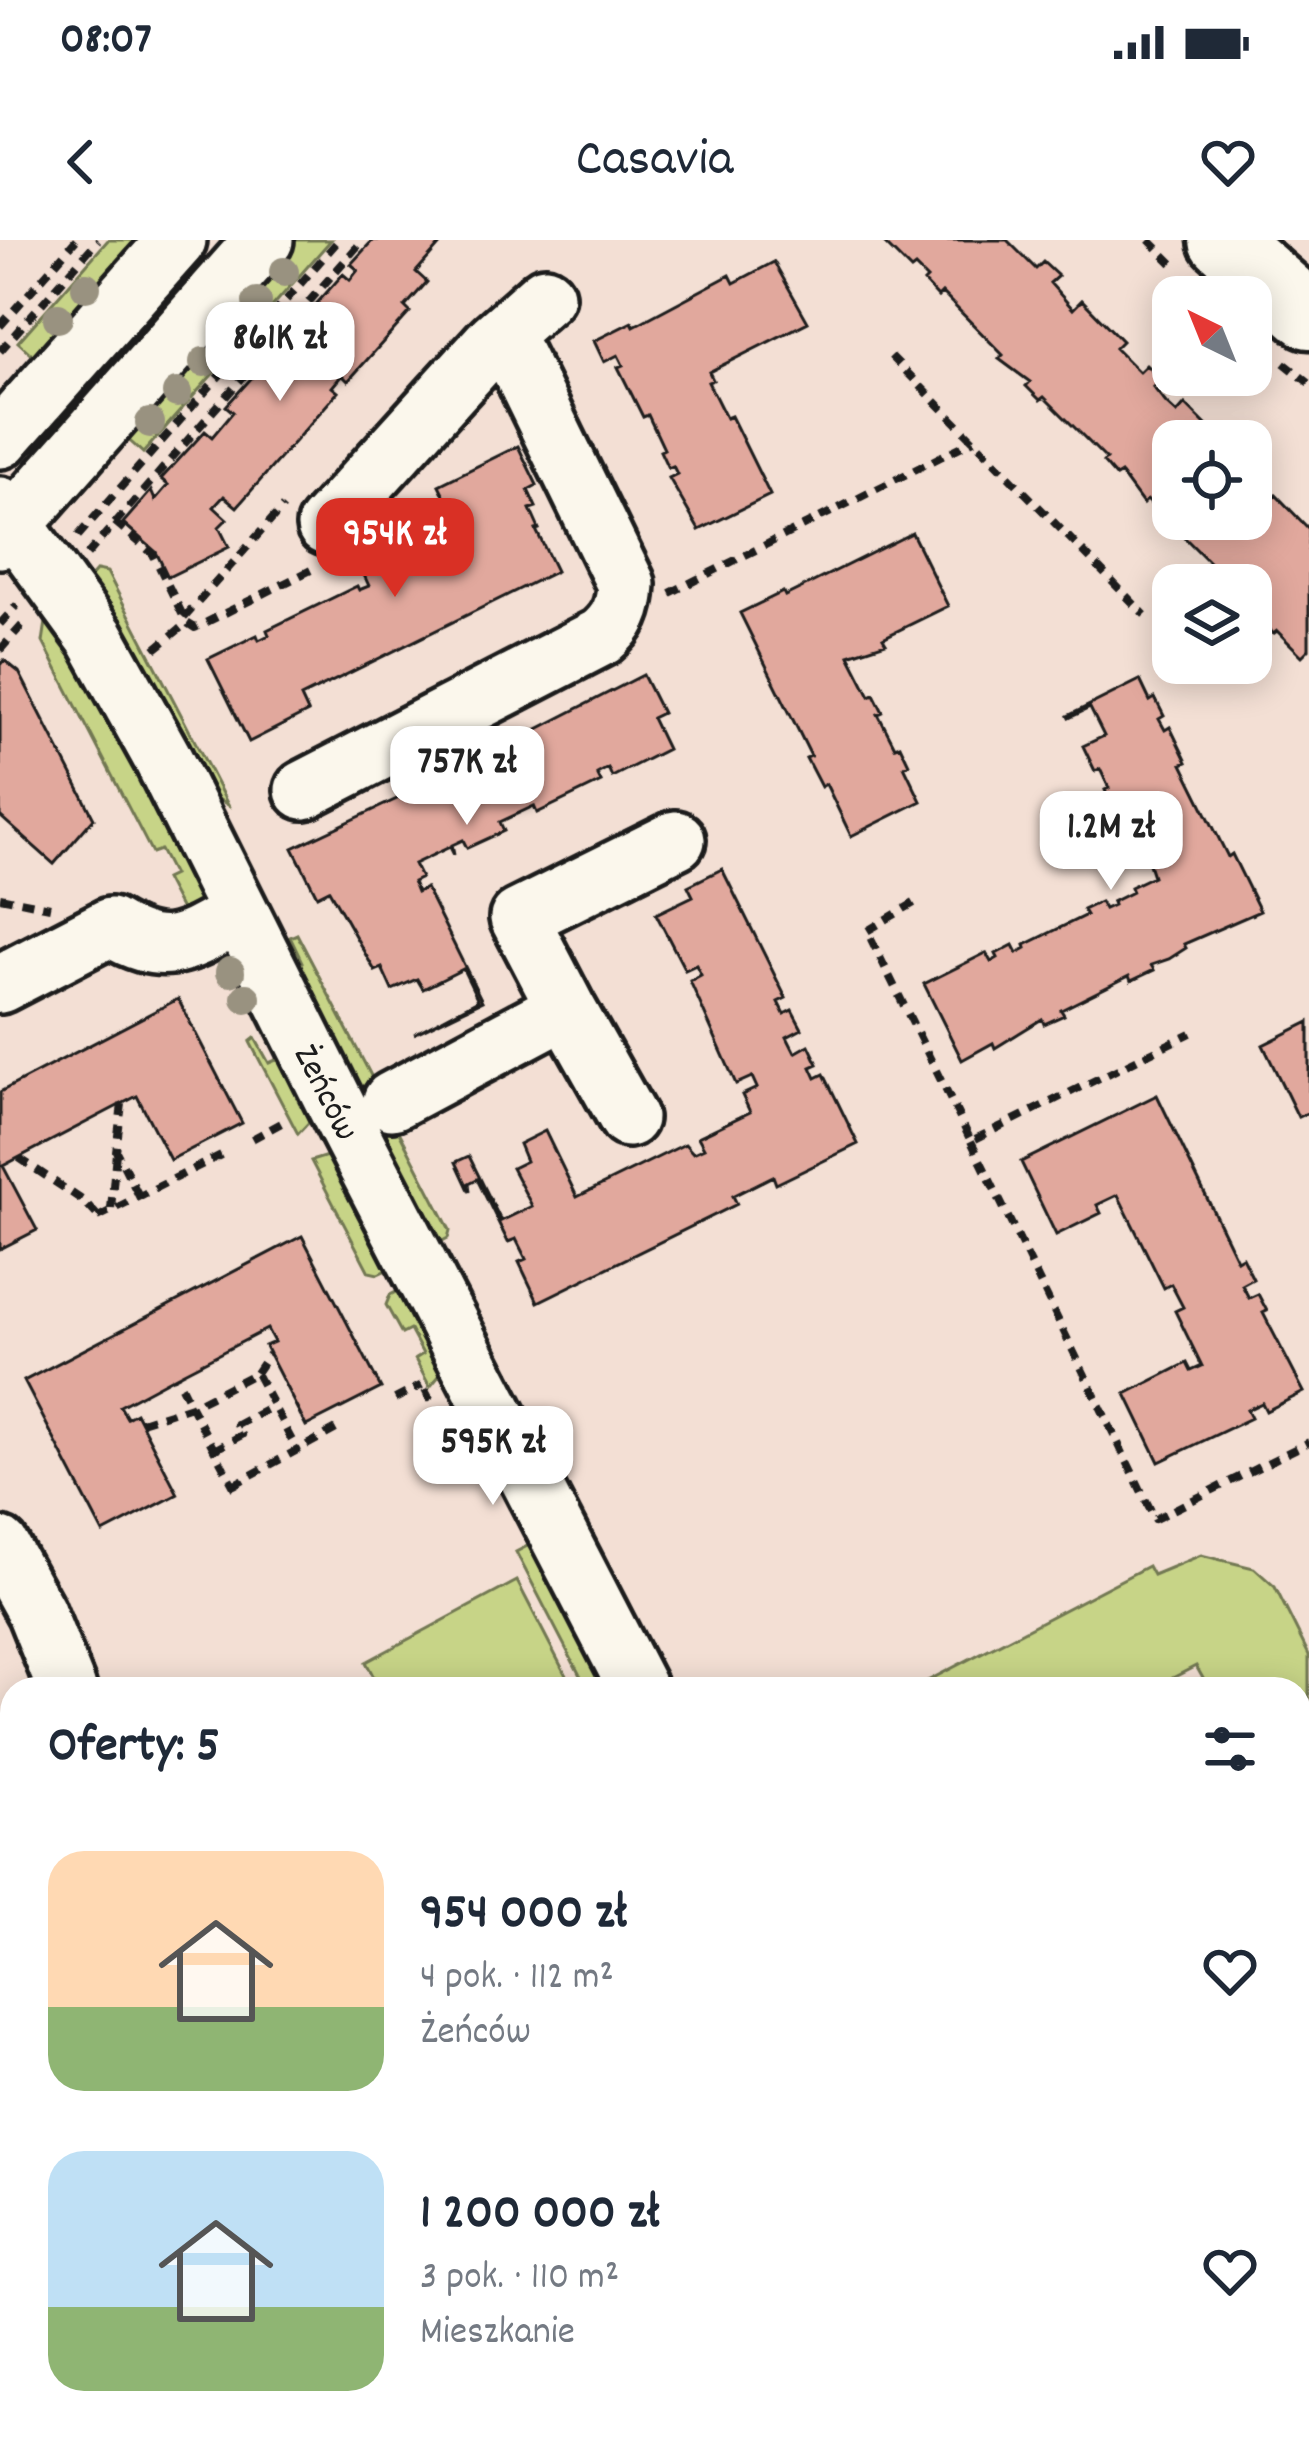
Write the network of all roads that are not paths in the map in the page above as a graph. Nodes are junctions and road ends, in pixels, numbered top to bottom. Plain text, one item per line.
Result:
1 (177, 240) edge
2 (264, 240) edge
3 (1223, 240) edge
4 (545, 296) dead end
5 (1309, 315) edge
6 (495, 340) junction
7 (0, 440) edge
8 (4, 523) edge
9 (327, 544) road end
10 (304, 790) dead end
11 (676, 840) dead end
12 (238, 914) junction
13 (0, 984) edge
14 (566, 1008) junction
15 (392, 1101) dead end
16 (628, 1118) dead end
17 (0, 1547) edge
18 (62, 1677) edge
19 (632, 1677) edge

1 - 7 street
2 - 8 street
3 - 5 main road
4 - 6 street
6 - 9 street
6 - 10 street
8 - 12 street, Żeńców
11 - 14 street
12 - 13 street
12 - 19 street, Żeńców
14 - 15 street
14 - 16 street
17 - 18 street

